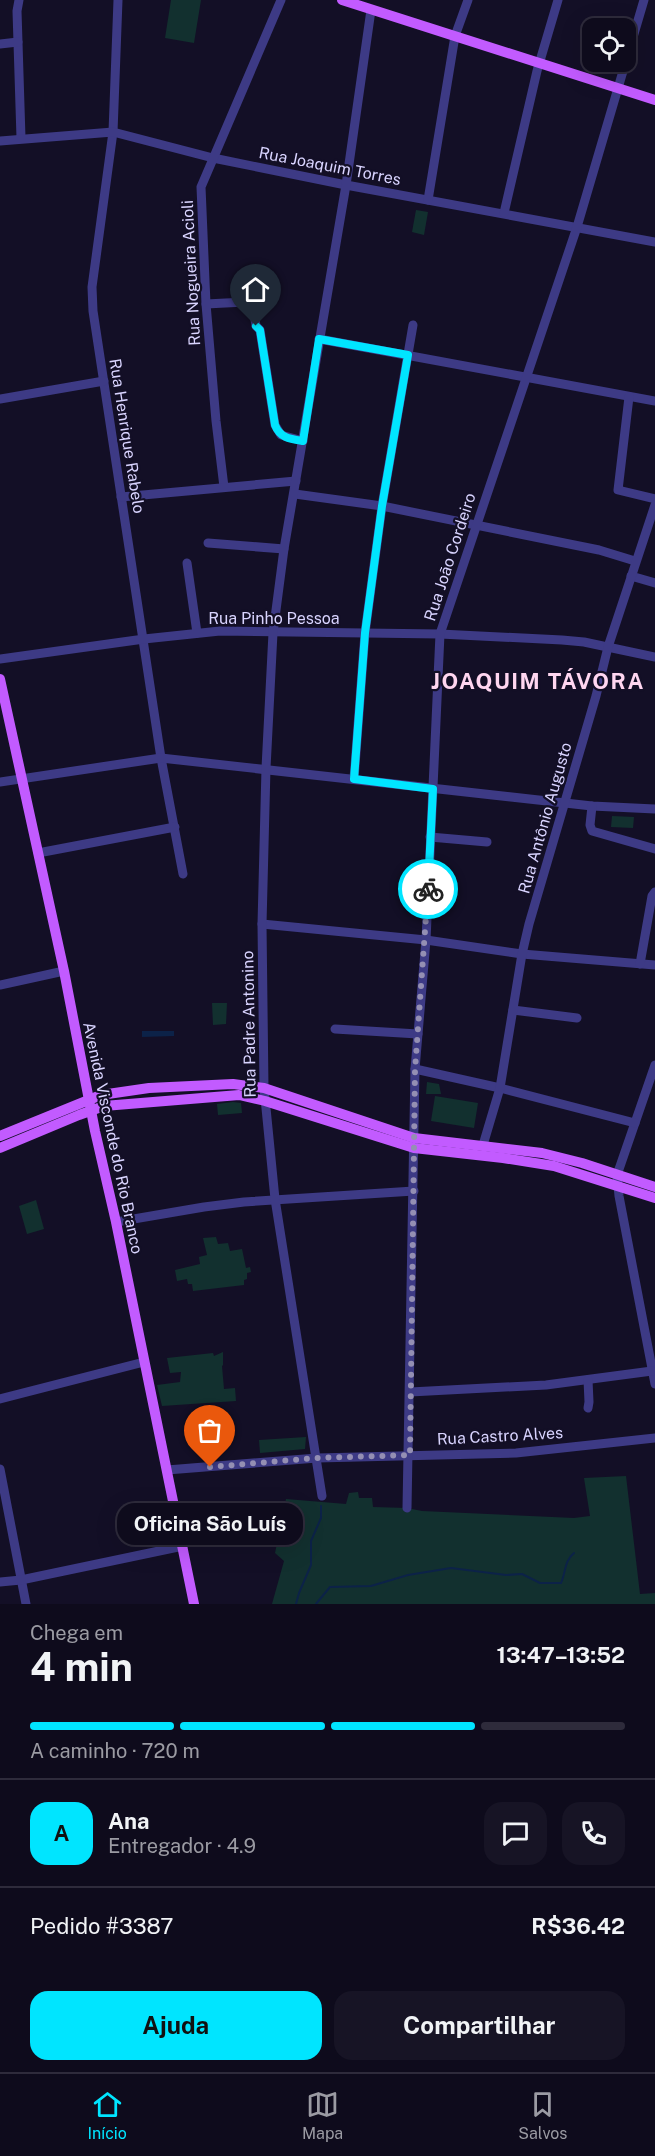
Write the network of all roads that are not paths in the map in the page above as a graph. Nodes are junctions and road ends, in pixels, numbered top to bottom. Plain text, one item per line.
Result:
1 (19, 0) edge
2 (118, 0) edge
3 (281, 0) edge
4 (342, 0) edge
5 (468, 0) edge
6 (558, 0) edge
7 (644, 0) edge
8 (371, 10) junction
9 (455, 36) junction
10 (18, 42) junction
11 (0, 44) edge
12 (539, 63) junction
13 (618, 89) junction
14 (655, 100) edge
15 (113, 132) junction
16 (21, 138) junction
17 (0, 141) edge
18 (213, 158) junction
19 (346, 185) junction
20 (428, 200) junction
21 (504, 213) junction
22 (577, 227) junction
23 (655, 242) edge
24 (206, 304) junction
25 (413, 325) dead end
26 (319, 339) junction
27 (408, 355) junction
28 (528, 376) junction
29 (104, 381) junction
30 (629, 397) junction
31 (0, 399) edge
32 (655, 401) edge
33 (303, 441) junction
34 (296, 481) junction
35 (224, 487) junction
36 (295, 494) junction
37 (121, 497) junction
38 (655, 499) edge
39 (655, 505) edge
40 (382, 506) junction
41 (476, 526) junction
42 (208, 543) dead end
43 (284, 549) junction
44 (636, 561) junction
45 (187, 563) dead end
46 (631, 576) junction
47 (655, 583) edge
48 (197, 633) junction
49 (273, 633) junction
50 (365, 633) junction
51 (440, 634) junction
52 (144, 639) junction
53 (608, 647) junction
54 (655, 657) edge
55 (0, 659) edge
56 (0, 679) edge
57 (161, 758) junction
58 (266, 768) junction
59 (22, 778) junction
60 (354, 779) junction
61 (0, 782) edge
62 (433, 789) junction
63 (566, 802) junction
64 (592, 806) junction
65 (655, 809) edge
66 (175, 827) junction
67 (430, 837) junction
68 (487, 842) dead end
69 (655, 849) edge
70 (38, 853) junction
71 (183, 874) dead end
72 (655, 892) edge
73 (262, 924) junction
74 (426, 940) junction
75 (522, 954) junction
76 (640, 964) junction
77 (655, 965) edge
78 (64, 971) junction
79 (0, 985) edge
80 (513, 1010) junction
81 (577, 1018) dead end
82 (335, 1029) dead end
83 (418, 1034) junction
84 (655, 1065) edge
85 (415, 1070) junction
86 (264, 1088) junction
87 (500, 1088) junction
88 (265, 1101) junction
89 (90, 1105) junction
90 (635, 1123) junction
91 (0, 1136) edge
92 (414, 1143) junction
93 (483, 1145) junction
94 (0, 1148) edge
95 (541, 1158) junction
96 (617, 1180) junction
97 (655, 1187) edge
98 (414, 1191) junction
99 (275, 1198) junction
100 (655, 1198) edge
101 (116, 1222) junction
102 (144, 1362) junction
103 (652, 1371) junction
104 (588, 1380) junction
105 (655, 1384) edge
106 (410, 1392) junction
107 (0, 1399) edge
108 (588, 1408) dead end
109 (655, 1438) edge
110 (410, 1455) junction
111 (316, 1458) junction
112 (0, 1468) edge
113 (168, 1470) junction
114 (322, 1496) dead end
115 (407, 1508) dead end
116 (183, 1546) junction
117 (21, 1580) junction
118 (0, 1582) edge
119 (26, 1604) edge
120 (194, 1604) edge

1 - 10 street
2 - 15 street, Rua Henrique Rabelo
3 - 18 street, Rua Nogueira Acioli
4 - 8 main road
5 - 9 street
6 - 12 street
7 - 13 street, Rua João Cordeiro
8 - 9 main road
8 - 19 street, Rua Padre Antonino
9 - 12 main road
9 - 20 street
10 - 11 street
10 - 16 street
12 - 13 main road
12 - 21 street
13 - 14 main road
13 - 22 street, Rua João Cordeiro
15 - 16 street, Rua Joaquim Torres
15 - 18 street, Rua Joaquim Torres
15 - 29 street, Rua Henrique Rabelo
16 - 17 street, Rua Joaquim Torres
18 - 19 street, Rua Joaquim Torres
18 - 24 street, Rua Nogueira Acioli
19 - 20 street, Rua Joaquim Torres
19 - 26 street, Rua Padre Antonino
20 - 21 street, Rua Joaquim Torres
21 - 22 street, Rua Joaquim Torres
22 - 23 street, Rua Joaquim Torres
22 - 28 street, Rua João Cordeiro
24 - 33 street
24 - 35 street, Rua Nogueira Acioli
25 - 27 street
26 - 27 street
26 - 33 street, Rua Padre Antonino
27 - 28 street
27 - 40 street
28 - 30 street
28 - 41 street, Rua João Cordeiro
29 - 31 street
29 - 37 street, Rua Henrique Rabelo
30 - 32 street
30 - 38 street
33 - 34 street, Rua Padre Antonino
34 - 35 street
34 - 36 street, Rua Padre Antonino
35 - 37 street
36 - 40 street
36 - 43 street, Rua Padre Antonino
37 - 52 street, Rua Henrique Rabelo
39 - 44 street, Rua Antônio Augusto
40 - 41 street
40 - 50 street
41 - 44 street
41 - 51 street, Rua João Cordeiro
42 - 43 street
43 - 49 street, Rua Padre Antonino
44 - 46 street, Rua Antônio Augusto
45 - 48 street
46 - 47 street
46 - 53 street, Rua Antônio Augusto
48 - 49 street, Rua Pinho Pessoa
48 - 52 street, Rua Pinho Pessoa
49 - 50 street, Rua Pinho Pessoa
49 - 58 street, Rua Padre Antonino
50 - 51 street, Rua Pinho Pessoa
50 - 60 street
51 - 53 street, Rua Pinho Pessoa
51 - 62 street, Rua João Cordeiro
52 - 55 street, Rua Pinho Pessoa
52 - 57 street, Rua Henrique Rabelo
53 - 54 street, Rua Pinho Pessoa
53 - 63 street, Rua Antônio Augusto
56 - 59 main road, Avenida Visconde do Rio Branco
57 - 58 street
57 - 59 street
57 - 66 street, Rua Henrique Rabelo
58 - 60 street
58 - 73 street, Rua Padre Antonino
59 - 61 street
59 - 70 main road, Avenida Visconde do Rio Branco
60 - 62 street
62 - 63 street
62 - 67 street, Rua João Cordeiro
63 - 64 street
63 - 75 street, Rua Antônio Augusto
64 - 65 street
64 - 69 street
66 - 70 street
66 - 71 street, Rua Henrique Rabelo
67 - 68 street
67 - 74 street, Rua João Cordeiro
70 - 78 main road, Avenida Visconde do Rio Branco
72 - 76 street
73 - 74 street
73 - 86 street, Rua Padre Antonino
74 - 75 street
74 - 83 street, Rua João Cordeiro
75 - 76 street
75 - 80 street, Rua Antônio Augusto
76 - 77 street
78 - 79 street
78 - 89 main road, Avenida Visconde do Rio Branco
80 - 81 street
80 - 87 street, Rua Antônio Augusto
82 - 83 street
83 - 85 street, Rua João Cordeiro
84 - 90 street
85 - 87 street
85 - 92 street, Rua João Cordeiro
86 - 88 street, Rua Padre Antonino
86 - 89 main road
86 - 92 main road
87 - 90 street
87 - 93 street, Rua Antônio Augusto
88 - 89 main road
88 - 92 main road
88 - 99 street, Rua Padre Antonino
89 - 91 main road
89 - 94 main road
89 - 101 main road, Avenida Visconde do Rio Branco
90 - 96 street
92 - 93 main road
92 - 95 main road
92 - 98 street, Rua João Cordeiro
93 - 95 main road
95 - 96 main road
96 - 97 main road
96 - 100 main road
96 - 103 street
98 - 99 street
98 - 106 street, Rua João Cordeiro
99 - 101 street
99 - 111 street, Rua Padre Antonino
101 - 102 main road, Avenida Visconde do Rio Branco
102 - 107 street
102 - 113 main road, Avenida Visconde do Rio Branco
103 - 104 street
103 - 105 street
104 - 106 street
104 - 108 street
106 - 110 street, Rua João Cordeiro
109 - 110 street, Rua Castro Alves
110 - 111 street, Rua Castro Alves
110 - 115 street, Rua João Cordeiro
111 - 113 street, Rua Castro Alves
111 - 114 street, Rua Padre Antonino
112 - 117 street
113 - 116 main road, Avenida Visconde do Rio Branco
116 - 117 street
116 - 120 main road, Avenida Visconde do Rio Branco
117 - 118 street
117 - 119 street

